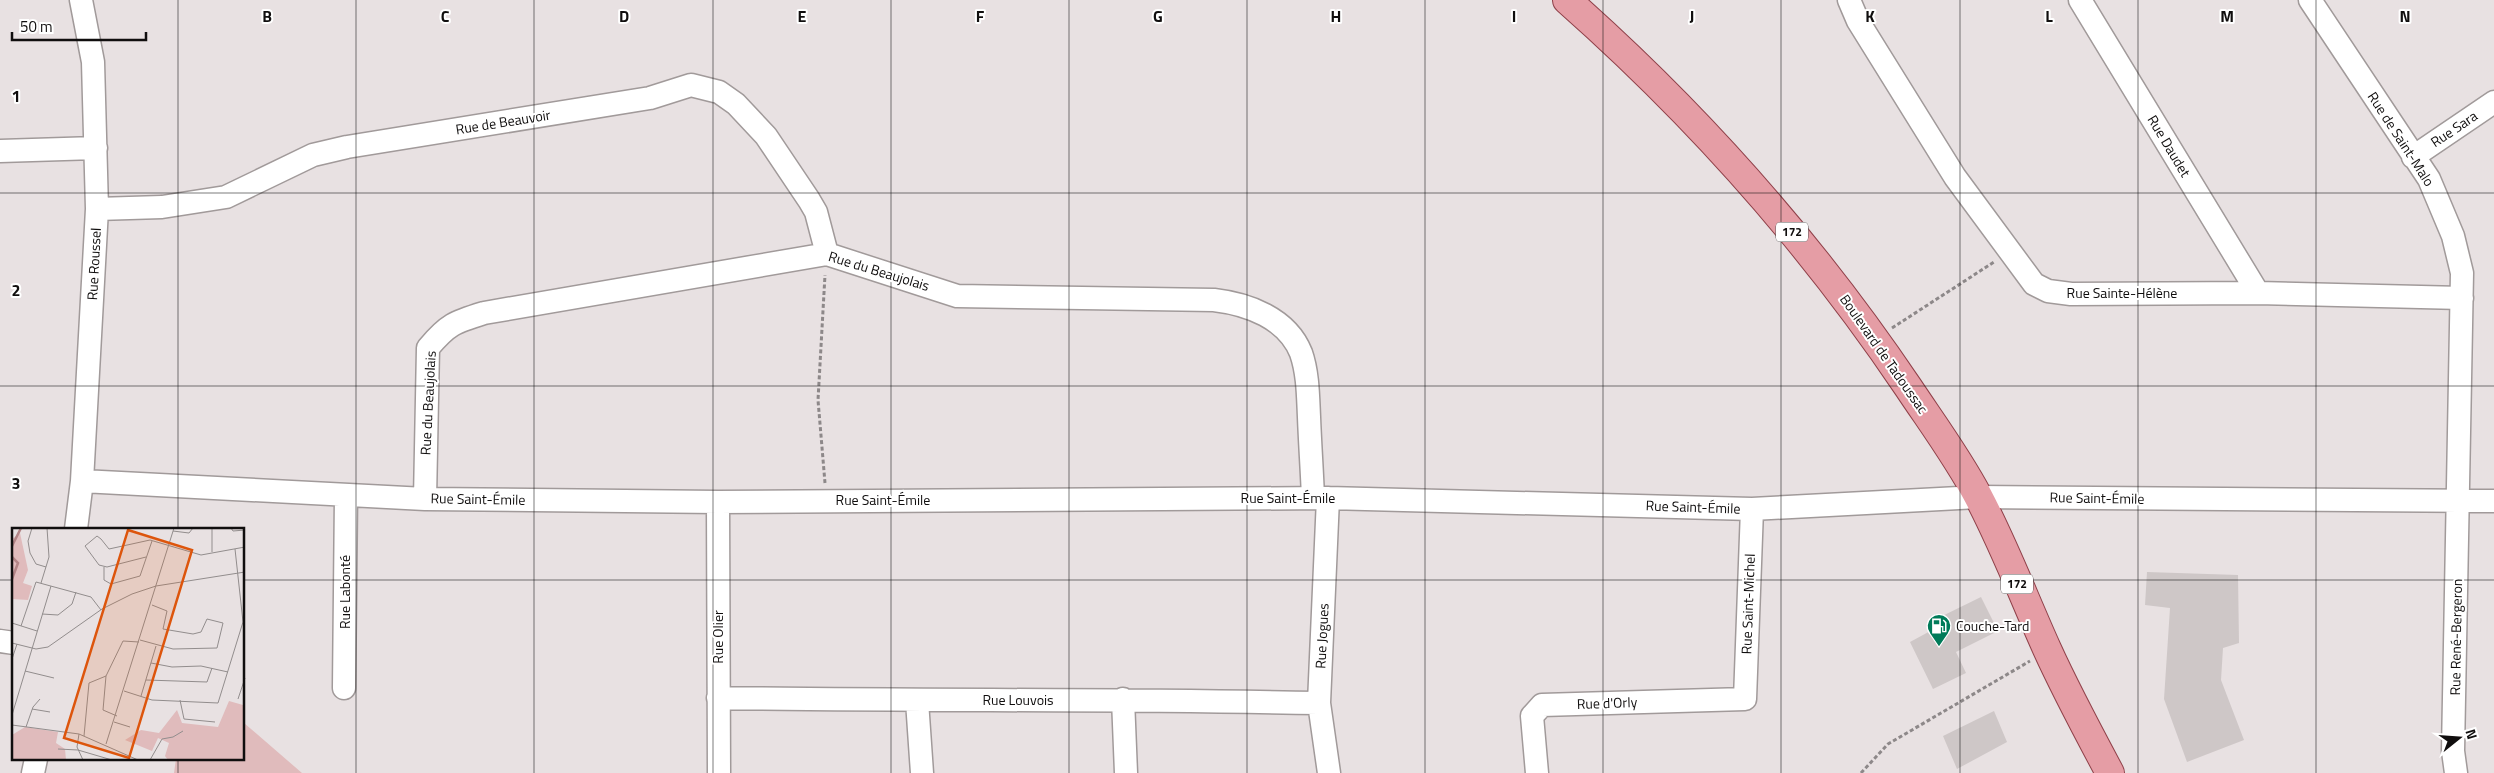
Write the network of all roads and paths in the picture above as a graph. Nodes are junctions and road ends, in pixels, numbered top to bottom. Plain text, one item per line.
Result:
1 (81, 0) edge
2 (1567, 0) edge
3 (1849, 0) edge
4 (2080, 0) edge
5 (2310, 0) edge
6 (2494, 102) edge
7 (96, 148) junction
8 (0, 151) edge
9 (2413, 156) junction
10 (97, 209) junction
11 (2010, 252) junction
12 (826, 254) junction
13 (2258, 293) junction
14 (2462, 298) junction
15 (1875, 340) junction
16 (82, 482) junction
17 (346, 495) junction
18 (1978, 497) junction
19 (1320, 498) junction
20 (425, 499) junction
21 (827, 501) junction
22 (2457, 501) junction
23 (2494, 501) edge
24 (718, 502) junction
25 (1752, 509) junction
26 (76, 528) edge
27 (2048, 651) junction
28 (344, 688) dead end
29 (718, 698) junction
30 (1123, 699) junction
31 (1745, 699) joint
32 (917, 701) junction
33 (1318, 703) junction
34 (36, 760) edge
35 (33, 773) edge
36 (719, 773) edge
37 (922, 773) edge
38 (1126, 773) edge
39 (1329, 773) edge
40 (1537, 773) edge
41 (1861, 773) edge
42 (2110, 773) edge
43 (2456, 773) edge

1 - 7 street, Rue Roussel
2 - 15 main road, Boulevard de Tadoussac / 172
3 - 11 street, Rue Sainte-Hélène
4 - 13 street, Rue Daudet
5 - 9 street, Rue de Saint-Malo
6 - 9 street, Rue Sara
7 - 8 street
7 - 10 street, Rue Roussel
9 - 14 street, Rue de Saint-Malo
10 - 12 street, Rue de Beauvoir
10 - 16 street, Rue Roussel
11 - 13 street, Rue Sainte-Hélène
11 - 15 path
12 - 19 street, Rue du Beaujolais
12 - 20 street, Rue du Beaujolais
12 - 21 path
13 - 14 street, Rue Sainte-Hélène
14 - 22 street, Rue de Saint-Malo
15 - 18 main road, Boulevard de Tadoussac / 172
16 - 17 street, Rue Saint-Émile
16 - 26 street, Rue Roussel
17 - 20 street, Rue Saint-Émile
17 - 28 street, Rue Labonté
18 - 22 street, Rue Saint-Émile
18 - 25 street, Rue Saint-Émile
18 - 27 main road, Boulevard de Tadoussac / 172
19 - 21 street, Rue Saint-Émile
19 - 25 street, Rue Saint-Émile
19 - 33 street, Rue Jogues
20 - 24 street, Rue Saint-Émile
21 - 24 street, Rue Saint-Émile
22 - 23 street, Rue Saint-Émile
22 - 43 street, Rue René-Bergeron
24 - 29 street, Rue Olier
25 - 31 street, Rue Saint-Michel
27 - 41 path
27 - 42 main road, Boulevard de Tadoussac / 172
29 - 32 street, Rue Louvois
29 - 36 street, Rue Olier
30 - 32 street, Rue Louvois
30 - 33 street, Rue Louvois
30 - 38 street
31 - 40 street, Rue d'Orly
32 - 37 street
33 - 39 street, Rue Jogues
34 - 35 street

